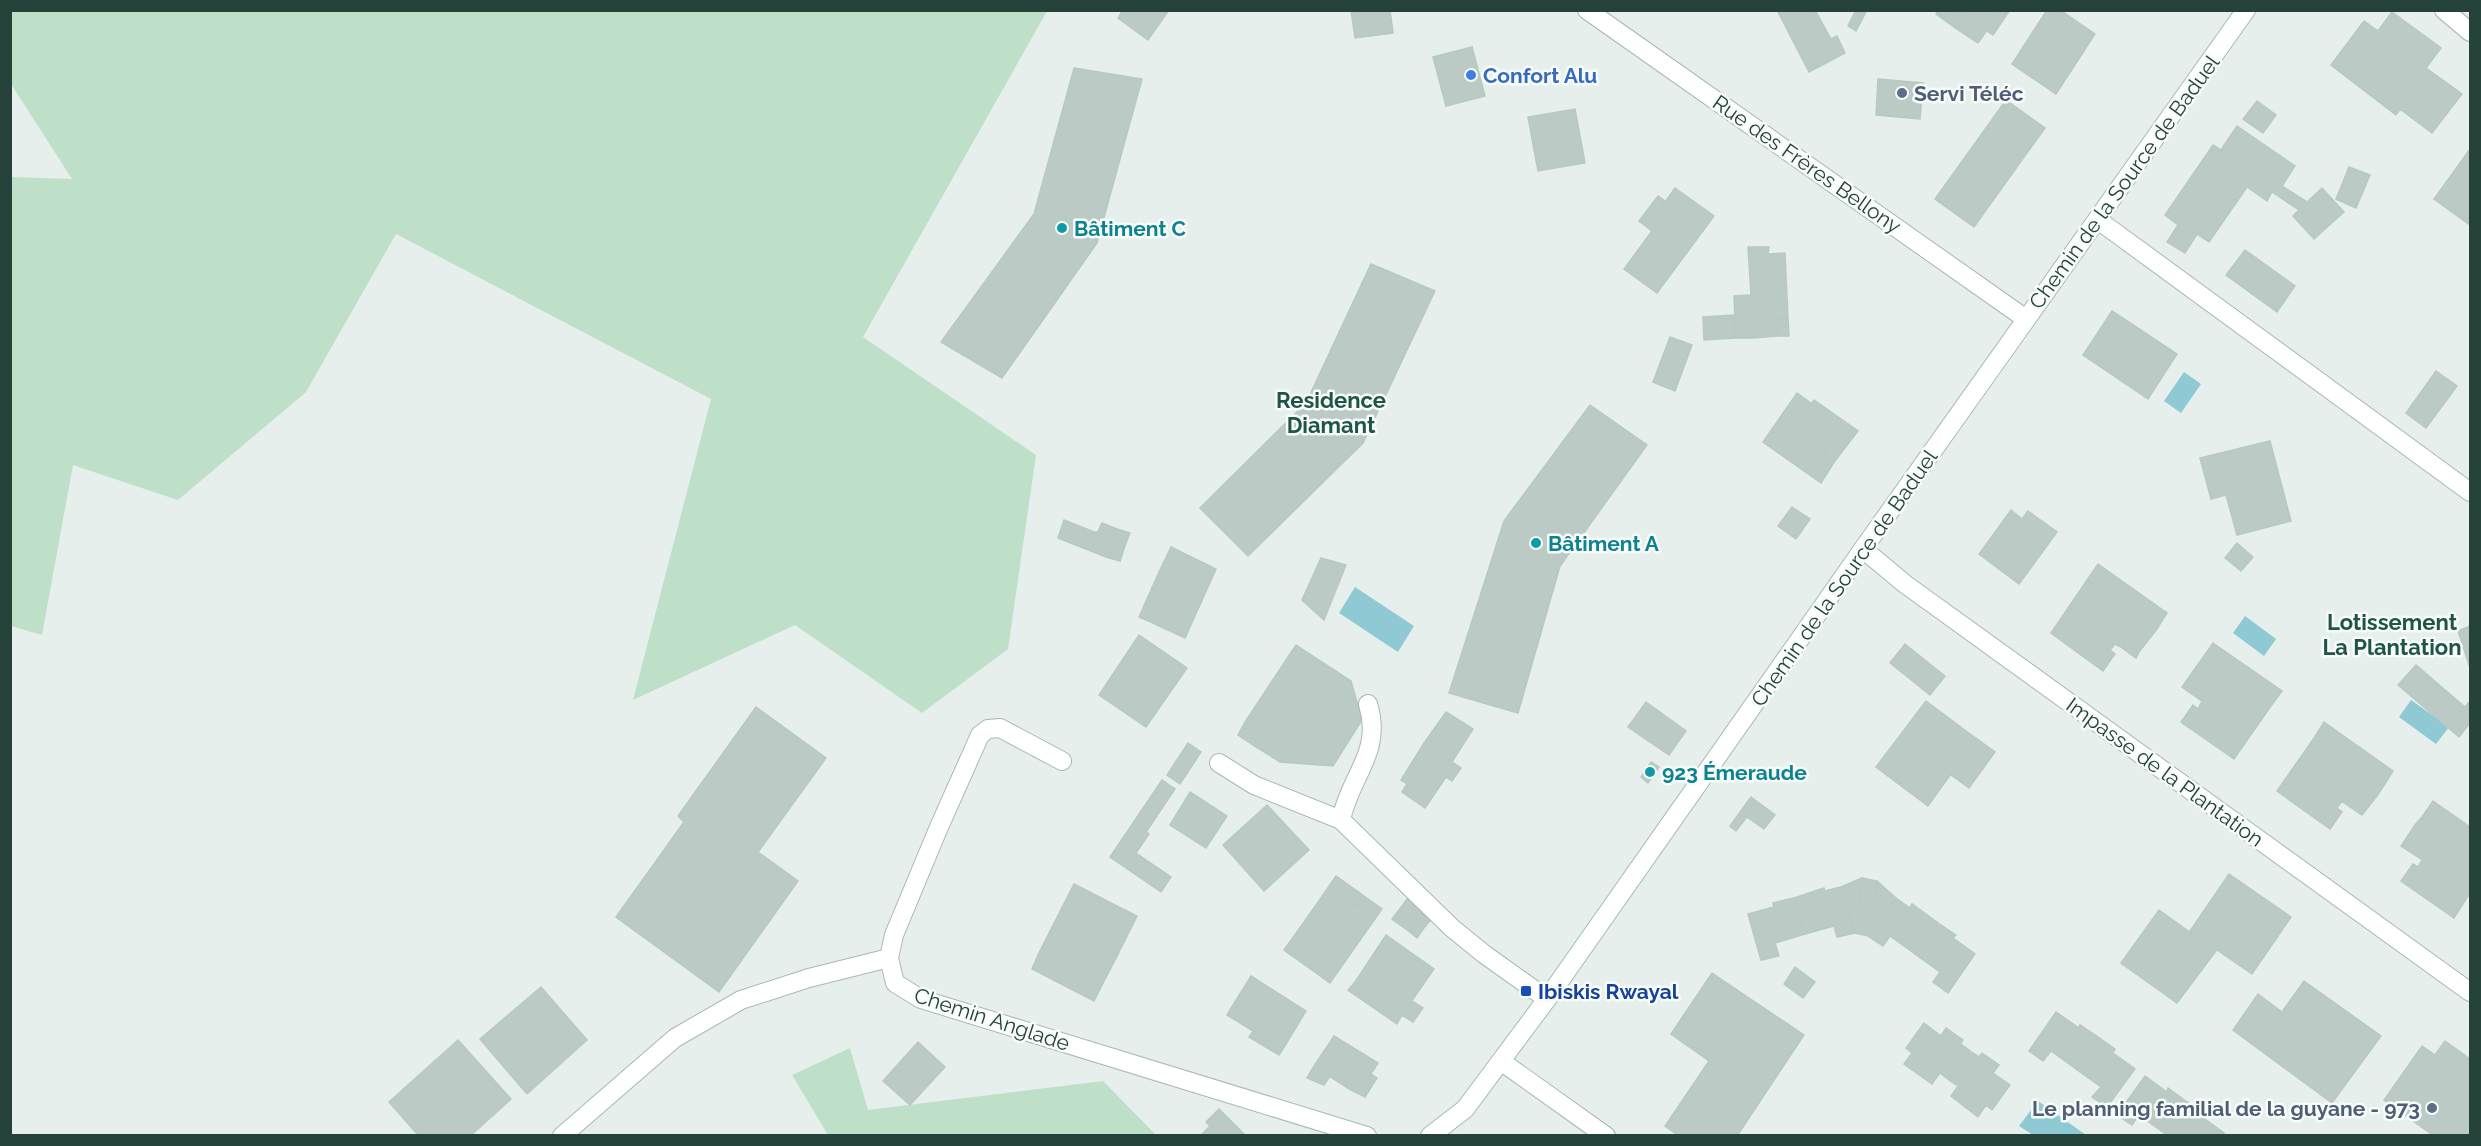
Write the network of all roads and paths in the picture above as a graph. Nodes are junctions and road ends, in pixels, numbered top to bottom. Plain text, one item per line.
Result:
1 (1587, 10) edge
2 (2246, 10) edge
3 (2444, 10) edge
4 (2470, 32) edge
5 (2098, 220) junction
6 (2026, 319) junction
7 (2470, 492) edge
8 (1863, 549) junction
9 (1368, 704) dead end
10 (1062, 761) dead end
11 (1219, 764) dead end
12 (1341, 820) junction
13 (889, 958) junction
14 (2470, 992) edge
15 (1547, 999) junction
16 (1502, 1062) junction
17 (562, 1136) edge
18 (1367, 1136) edge
19 (1430, 1136) edge
20 (1606, 1136) edge

1 - 6 street, Rue des Frères Bellony
2 - 5 street, Chemin de la Source de Baduel
3 - 4 street
5 - 6 street, Chemin de la Source de Baduel
5 - 7 street
6 - 8 street, Chemin de la Source de Baduel
8 - 14 street, Impasse de la Plantation
8 - 15 street, Chemin de la Source de Baduel
9 - 12 street
10 - 13 street
11 - 12 street
12 - 15 street
13 - 17 street
13 - 18 street, Chemin Anglade
15 - 16 street, Chemin de la Source de Baduel
16 - 19 street, Chemin de la Source de Baduel
16 - 20 street

